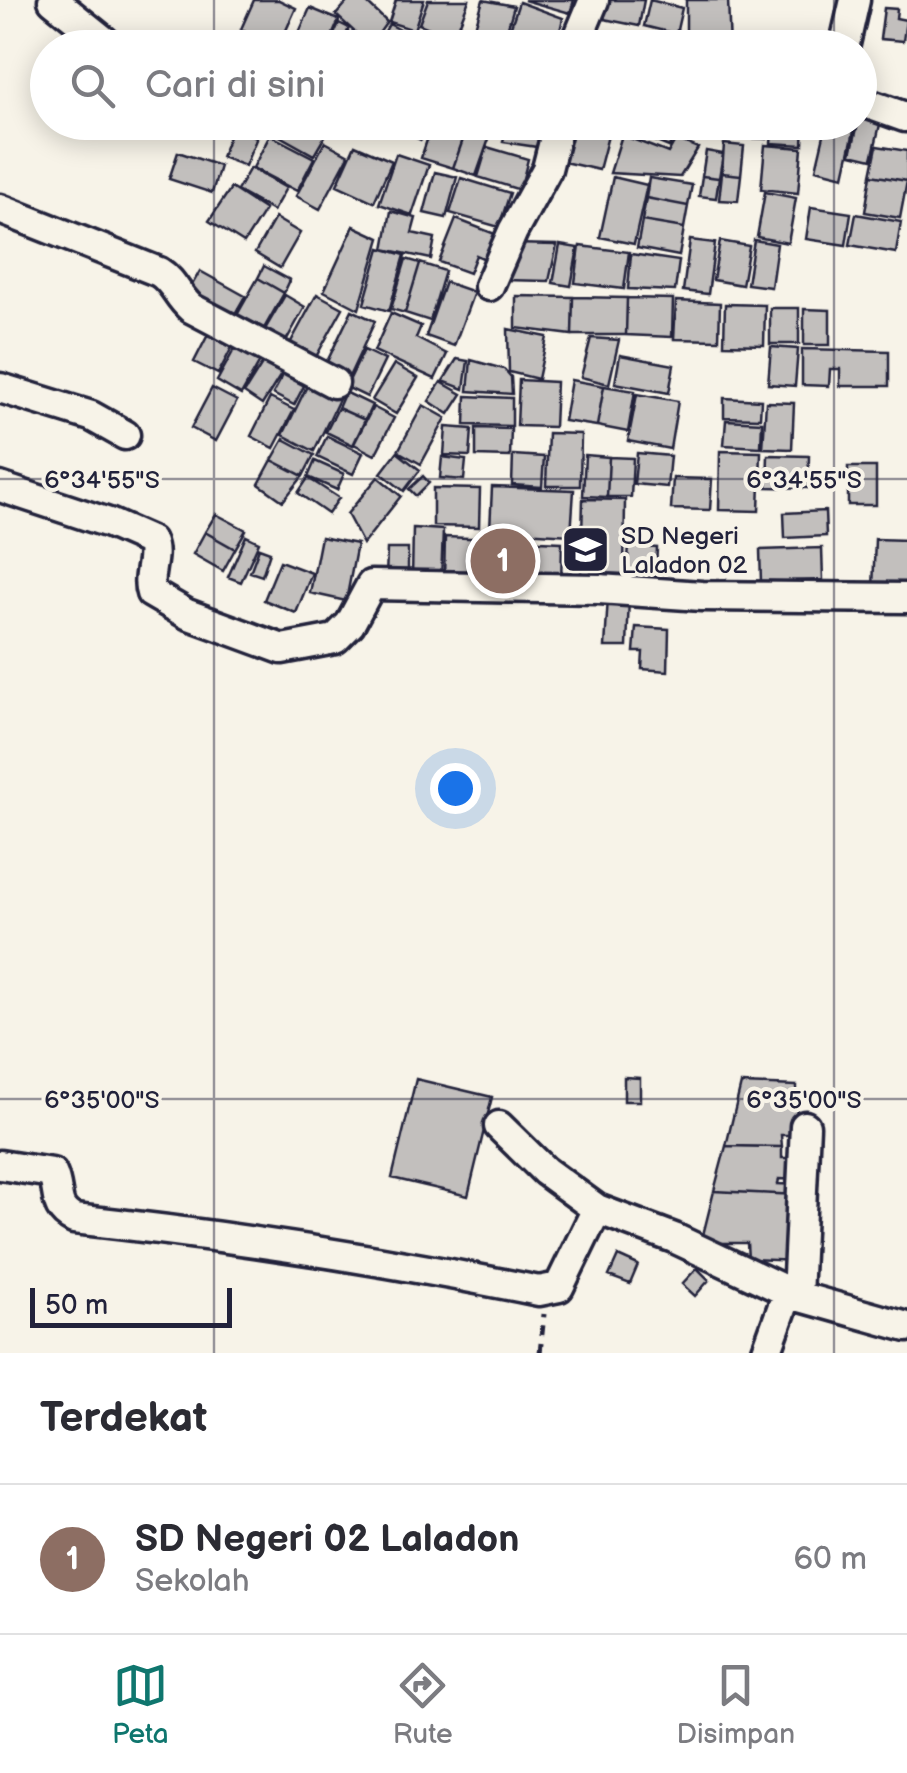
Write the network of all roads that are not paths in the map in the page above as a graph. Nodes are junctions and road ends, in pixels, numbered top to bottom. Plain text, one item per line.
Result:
1 (53, 0) edge
2 (594, 0) edge
3 (855, 0) edge
4 (90, 30) edge
5 (582, 30) edge
6 (848, 30) edge
7 (877, 107) edge
8 (905, 117) edge
9 (554, 140) edge
10 (0, 209) edge
11 (489, 286) dead end
12 (334, 383) dead end
13 (0, 388) edge
14 (125, 434) dead end
15 (0, 487) edge
16 (907, 598) edge
17 (498, 1126) dead end
18 (805, 1126) dead end
19 (0, 1166) edge
20 (597, 1210) junction
21 (792, 1294) junction
22 (907, 1328) edge
23 (766, 1353) edge

1 - 4 street
2 - 5 street
3 - 6 street
7 - 8 street
9 - 11 street
10 - 12 street
13 - 14 street
15 - 16 street
17 - 20 street
18 - 21 street
19 - 20 street
20 - 21 street
21 - 22 street
21 - 23 street

